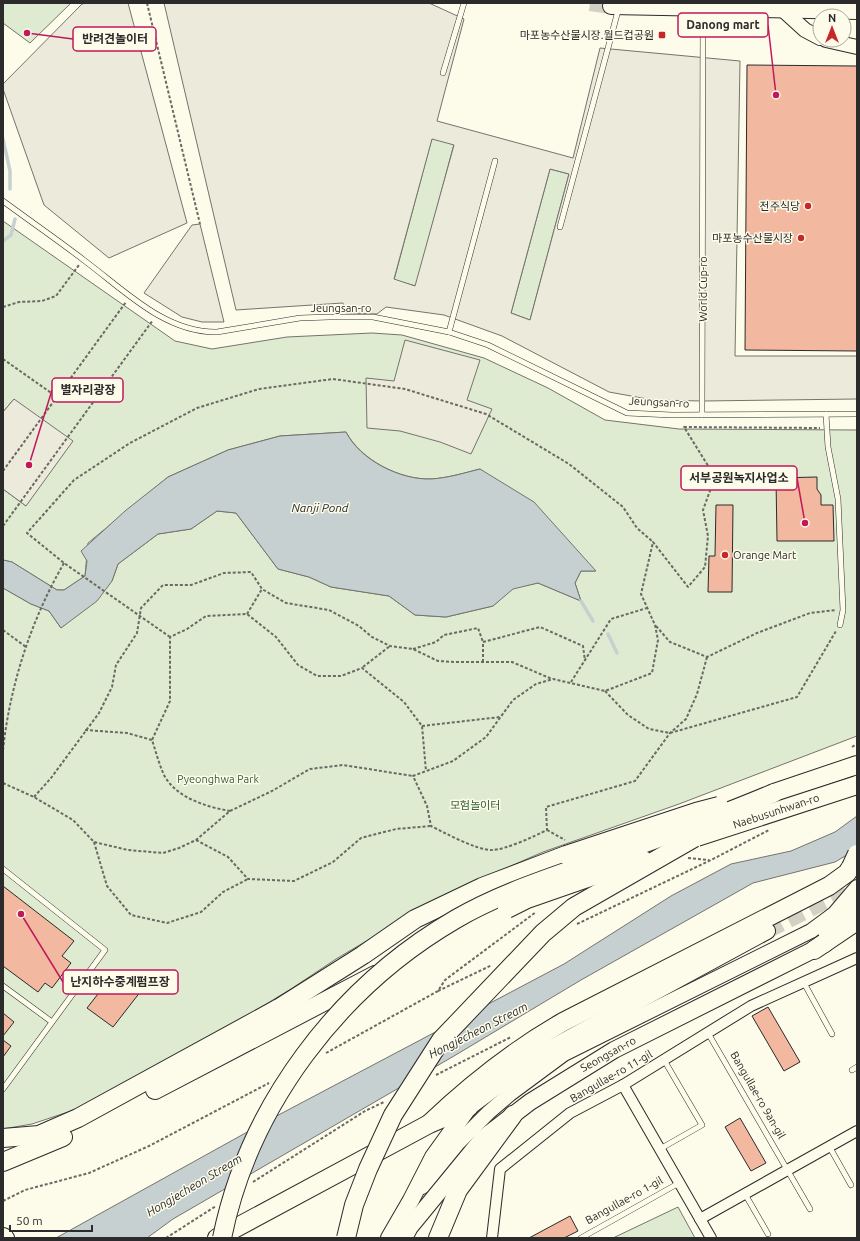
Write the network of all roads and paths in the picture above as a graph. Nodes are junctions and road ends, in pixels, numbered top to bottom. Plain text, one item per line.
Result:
1 (147, 3) edge
2 (464, 3) edge
3 (646, 5) edge
4 (615, 6) joint
5 (703, 9) junction
6 (783, 10) junction
7 (857, 11) edge
8 (812, 34) edge
9 (443, 73) dead end
10 (495, 161) dead end
11 (3, 201) edge
12 (200, 224) dead end
13 (560, 227) dead end
14 (83, 259) junction
15 (130, 296) junction
16 (3, 307) edge
17 (157, 314) junction
18 (449, 332) junction
19 (3, 359) edge
20 (57, 397) junction
21 (826, 414) junction
22 (857, 414) edge
23 (702, 415) junction
24 (826, 428) junction
25 (3, 471) edge
26 (3, 526) edge
27 (653, 542) junction
28 (64, 563) junction
29 (262, 589) junction
30 (647, 608) junction
31 (843, 610) junction
32 (247, 614) junction
33 (655, 625) junction
34 (840, 625) joint
35 (3, 630) edge
36 (170, 636) junction
37 (483, 642) junction
38 (390, 646) junction
39 (26, 647) junction
40 (413, 649) junction
41 (708, 657) junction
42 (585, 661) junction
43 (483, 662) junction
44 (362, 668) junction
45 (553, 679) junction
46 (570, 683) junction
47 (605, 691) junction
48 (500, 718) junction
49 (422, 726) junction
50 (85, 730) junction
51 (4, 733) edge
52 (670, 733) junction
53 (152, 740) junction
54 (857, 744) edge
55 (852, 747) dead end
56 (3, 750) edge
57 (857, 764) edge
58 (426, 771) junction
59 (413, 776) junction
60 (3, 784) edge
61 (857, 785) edge
62 (774, 793) junction
63 (34, 797) junction
64 (230, 811) junction
65 (431, 826) junction
66 (771, 828) dead end
67 (547, 830) junction
68 (694, 838) junction
69 (196, 840) junction
70 (94, 842) junction
71 (568, 850) junction
72 (854, 861) edge
73 (3, 869) edge
74 (248, 879) junction
75 (857, 887) edge
76 (857, 906) edge
77 (857, 921) edge
78 (574, 926) dead end
79 (857, 928) edge
80 (767, 930) tunnel mouth
81 (814, 950) junction
82 (857, 958) edge
83 (496, 963) dead end
84 (804, 983) junction
85 (3, 986) edge
86 (739, 988) junction
87 (438, 991) dead end
88 (52, 1022) junction
89 (708, 1033) junction
90 (832, 1034) dead end
91 (664, 1060) junction
92 (857, 1067) edge
93 (852, 1070) dead end
94 (623, 1085) junction
95 (3, 1089) edge
96 (469, 1107) junction
97 (513, 1115) junction
98 (430, 1124) junction
99 (857, 1131) edge
100 (3, 1138) edge
101 (829, 1146) junction
102 (660, 1149) junction
103 (3, 1162) edge
104 (787, 1170) junction
105 (679, 1183) junction
106 (851, 1185) dead end
107 (745, 1194) junction
108 (411, 1200) junction
109 (810, 1209) dead end
110 (700, 1219) junction
111 (243, 1224) junction
112 (407, 1232) edge
113 (768, 1234) dead end
114 (208, 1238) edge
115 (217, 1238) edge
116 (222, 1238) edge
117 (346, 1238) edge
118 (389, 1238) edge
119 (438, 1238) edge
120 (492, 1238) edge
121 (581, 1238) edge
122 (711, 1238) edge

1 - 12 path
2 - 9 lane
3 - 4 main road
3 - 5 main road
4 - 13 lane
5 - 6 main road
5 - 23 lane, World Cup-ro
6 - 7 main road
6 - 8 main road
10 - 18 lane
11 - 14 lane, Jeungsan-ro
14 - 15 lane, Jeungsan-ro
14 - 16 path
15 - 17 lane, Jeungsan-ro
15 - 20 path
17 - 18 lane, Jeungsan-ro
17 - 26 path
18 - 23 lane, Jeungsan-ro
19 - 20 path
20 - 25 path
21 - 22 lane
21 - 23 lane
21 - 24 lane
24 - 27 path
24 - 31 lane
27 - 28 path
27 - 30 path
28 - 36 path
28 - 39 path
29 - 32 path
29 - 38 path
29 - 50 path
30 - 33 path
30 - 42 path
31 - 34 lane
31 - 41 path
32 - 36 path
32 - 44 path
33 - 41 path
33 - 47 path
34 - 52 path
35 - 39 path
36 - 53 path
37 - 40 path
37 - 42 path
37 - 43 path
38 - 40 path
38 - 44 path
39 - 51 path
40 - 43 path
41 - 52 path
42 - 46 path
43 - 45 path
44 - 49 path
45 - 46 path
45 - 48 path
46 - 47 path
47 - 52 path
48 - 49 path
48 - 58 path
49 - 58 path
50 - 53 path
50 - 63 path
51 - 56 path
52 - 67 path
53 - 64 path
54 - 55 path
57 - 62 highway, Naebusunhwan-ro
58 - 59 path
59 - 64 path
59 - 65 path
60 - 63 path
61 - 68 highway, Naebusunhwan-ro, bridge
62 - 71 highway, bridge
62 - 116 highway, bridge
63 - 70 path
64 - 69 path
65 - 67 path
65 - 74 path
66 - 78 path
67 - 71 path
68 - 103 highway, bridge
68 - 117 highway, bridge
69 - 70 path
69 - 74 path
70 - 74 path
71 - 100 highway
72 - 98 highway
73 - 88 lane
75 - 108 main road
76 - 86 main road
77 - 81 highway
79 - 81 main road, Seongsan-ro
80 - 96 main road
81 - 86 main road, Seongsan-ro
82 - 84 street, Bangullae-ro 11-gil
83 - 87 path
84 - 89 street, Bangullae-ro 11-gil
84 - 90 lane
85 - 88 lane
86 - 97 main road, Seongsan-ro
88 - 95 lane
89 - 91 street, Bangullae-ro 11-gil
89 - 104 lane, Bangullae-ro 9an-gil
91 - 94 street, Bangullae-ro 11-gil
91 - 102 lane
92 - 93 lane
94 - 102 street, Bangullae-ro 1-gil
94 - 120 street, Bangullae-ro 11-gil
96 - 98 highway
96 - 108 main road
97 - 112 main road, Seongsan-ro
97 - 119 highway
98 - 111 highway
99 - 101 street
101 - 104 street
101 - 106 lane
102 - 105 street, Bangullae-ro 1-gil
104 - 107 street
104 - 109 lane, Bangullae-ro 9an-gil
105 - 110 street, Bangullae-ro 1-gil
105 - 121 lane, Bangullae-ro 1-gil
107 - 110 street
107 - 113 lane
108 - 118 main road
110 - 122 street, Bangullae-ro 1-gil
111 - 114 highway
111 - 115 highway

